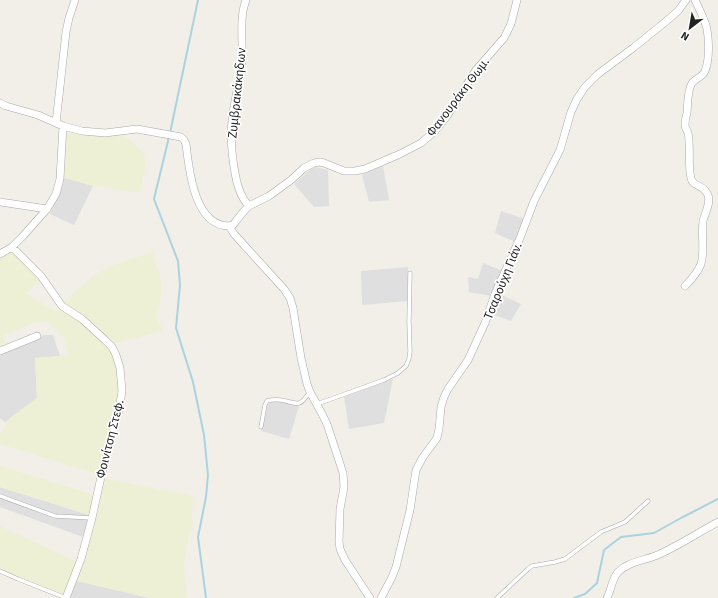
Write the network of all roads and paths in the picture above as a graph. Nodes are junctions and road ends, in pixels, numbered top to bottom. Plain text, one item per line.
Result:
1 (75, 0) edge
2 (246, 0) edge
3 (517, 0) edge
4 (686, 0) edge
5 (695, 0) edge
6 (0, 103) edge
7 (59, 124) junction
8 (0, 202) edge
9 (249, 206) junction
10 (47, 208) junction
11 (229, 226) junction
12 (12, 247) junction
13 (0, 254) edge
14 (410, 273) dead end
15 (685, 286) dead end
16 (36, 336) dead end
17 (0, 351) edge
18 (310, 392) junction
19 (317, 404) junction
20 (260, 426) dead end
21 (0, 496) edge
22 (648, 501) dead end
23 (92, 518) junction
24 (718, 522) edge
25 (0, 571) edge
26 (66, 598) edge
27 (370, 598) edge
28 (381, 598) edge
29 (496, 598) edge
30 (608, 598) edge

1 - 7 street
2 - 9 street, Ζυμβρακάκηδων
3 - 9 street, Φανουράκη Θωμ.
4 - 28 street, Τσαρούχη Γιάν.
5 - 15 street
6 - 7 street
7 - 10 street
7 - 11 street
8 - 10 street
9 - 11 street, Φανουράκη Θωμ.
10 - 12 street
11 - 18 street
12 - 13 street
12 - 23 street, Φοινίτση Στεφ.
14 - 19 lane
16 - 17 street
18 - 19 street
18 - 20 lane
19 - 27 street
21 - 23 lane
22 - 29 lane
23 - 26 street, Φοινίτση Στεφ.
24 - 30 street
25 - 26 lane

